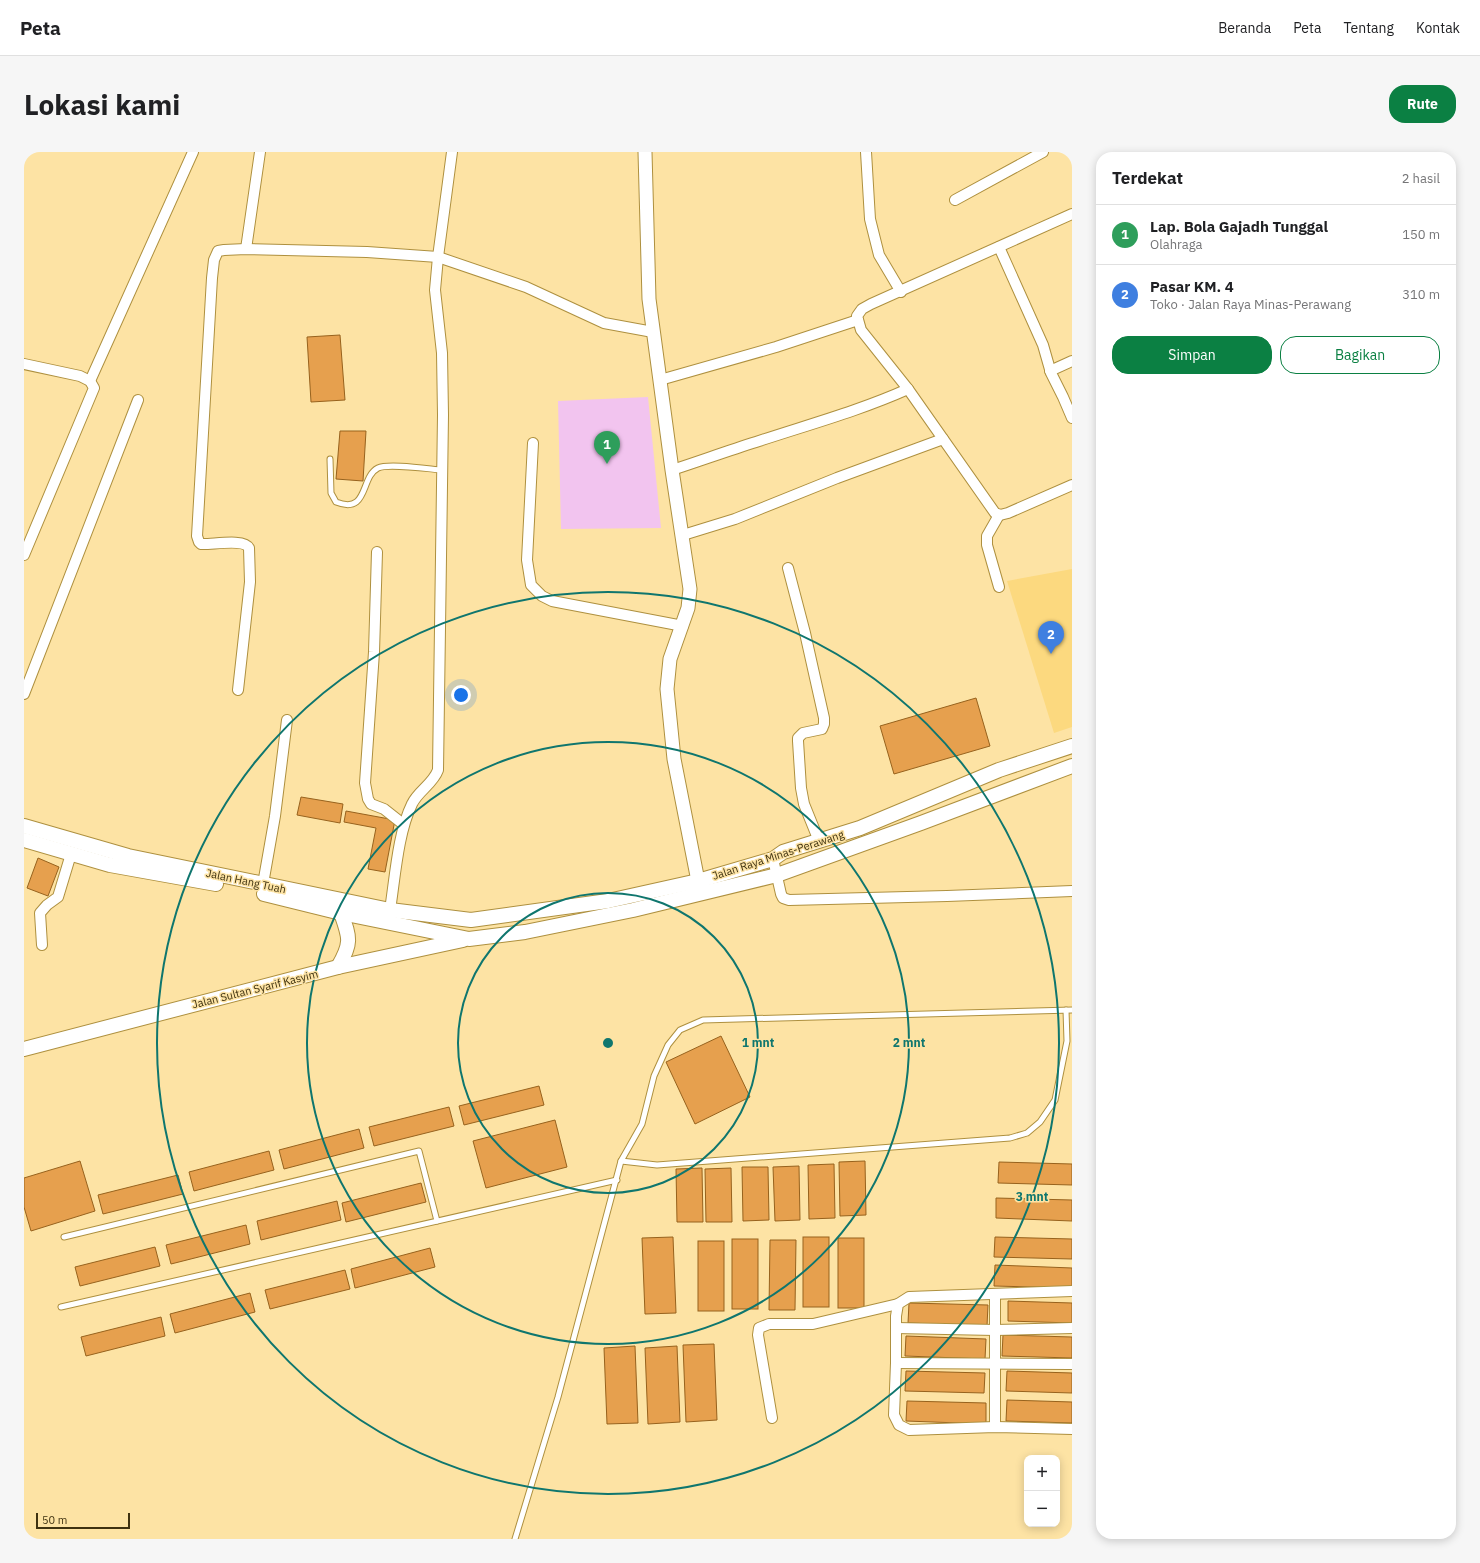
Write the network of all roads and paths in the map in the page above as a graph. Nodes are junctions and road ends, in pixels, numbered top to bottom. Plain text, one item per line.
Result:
1 (193, 152) edge
2 (260, 152) edge
3 (452, 152) edge
4 (645, 152) edge
5 (866, 152) edge
6 (1043, 152) edge
7 (955, 200) dead end
8 (1072, 214) edge
9 (999, 247) junction
10 (246, 249) junction
11 (438, 257) junction
12 (901, 292) junction
13 (858, 320) junction
14 (653, 332) junction
15 (1072, 361) edge
16 (24, 364) edge
17 (1050, 371) junction
18 (660, 380) junction
19 (90, 381) junction
20 (908, 389) junction
21 (138, 400) dead end
22 (1072, 418) edge
23 (943, 439) junction
24 (533, 443) dead end
25 (330, 459) dead end
26 (442, 470) junction
27 (672, 470) junction
28 (1072, 485) edge
29 (998, 515) junction
30 (683, 535) junction
31 (377, 552) dead end
32 (24, 554) edge
33 (788, 568) dead end
34 (998, 587) dead end
35 (683, 626) junction
36 (238, 690) dead end
37 (24, 694) edge
38 (287, 720) dead end
39 (1072, 746) edge
40 (1072, 766) edge
41 (404, 824) junction
42 (24, 837) edge
43 (819, 841) junction
44 (71, 854) junction
45 (773, 859) junction
46 (777, 875) junction
47 (698, 881) junction
48 (263, 884) junction
49 (1072, 891) edge
50 (390, 910) junction
51 (341, 913) junction
52 (471, 920) junction
53 (469, 939) junction
54 (42, 945) dead end
55 (338, 967) junction
56 (1066, 1010) junction
57 (1072, 1010) edge
58 (24, 1049) edge
59 (621, 1161) junction
60 (617, 1180) junction
61 (438, 1221) junction
62 (64, 1237) dead end
63 (1072, 1291) edge
64 (995, 1294) junction
65 (898, 1304) junction
66 (61, 1308) dead end
67 (896, 1328) junction
68 (1072, 1328) edge
69 (995, 1330) junction
70 (896, 1363) junction
71 (995, 1364) junction
72 (1072, 1364) edge
73 (772, 1418) dead end
74 (995, 1427) junction
75 (1072, 1429) edge
76 (515, 1539) edge

1 - 19 street
2 - 10 street
3 - 11 street
4 - 14 street
5 - 12 street
6 - 7 street
8 - 9 street
9 - 12 street
9 - 17 street
10 - 11 street
10 - 36 street
11 - 14 street
11 - 26 street
12 - 13 street
13 - 18 street
13 - 20 street
14 - 18 street
15 - 17 street
16 - 19 street
17 - 22 street
18 - 27 street
19 - 32 street
20 - 23 street
20 - 27 street
21 - 37 street
23 - 29 street
23 - 30 street
24 - 35 street
25 - 26 lane
26 - 41 street
27 - 30 street
28 - 29 street
29 - 34 street
30 - 35 street
31 - 41 street
33 - 43 street
35 - 47 street
38 - 48 street
39 - 43 main road, Jalan Raya Minas-Perawang
40 - 46 main road, Jalan Raya Minas-Perawang
41 - 50 street
42 - 44 main road, Jalan Hang Tuah
42 - 48 main road, Jalan Hang Tuah
43 - 45 main road, Jalan Raya Minas-Perawang
44 - 51 main road, Jalan Hang Tuah
44 - 54 street
45 - 46 street
45 - 47 main road, Jalan Raya Minas-Perawang
46 - 49 street
46 - 53 main road, Jalan Raya Minas-Perawang
47 - 52 main road, Jalan Raya Minas-Perawang
48 - 50 main road, Jalan Hang Tuah
50 - 52 main road, Jalan Hang Tuah
51 - 53 main road, Jalan Hang Tuah
51 - 55 main road
52 - 53 main road
53 - 55 main road, Jalan Sultan Syarif Kasyim
55 - 58 main road, Jalan Sultan Syarif Kasyim
56 - 57 lane
56 - 59 lane
56 - 59 lane
59 - 60 lane
60 - 61 lane
60 - 76 lane
61 - 62 lane
61 - 66 lane
63 - 64 street
64 - 65 street
64 - 69 street
65 - 67 street
65 - 73 street
67 - 69 street
67 - 70 street
68 - 69 street
69 - 71 street
70 - 71 street
70 - 74 street
71 - 72 street
71 - 74 street
74 - 75 street

